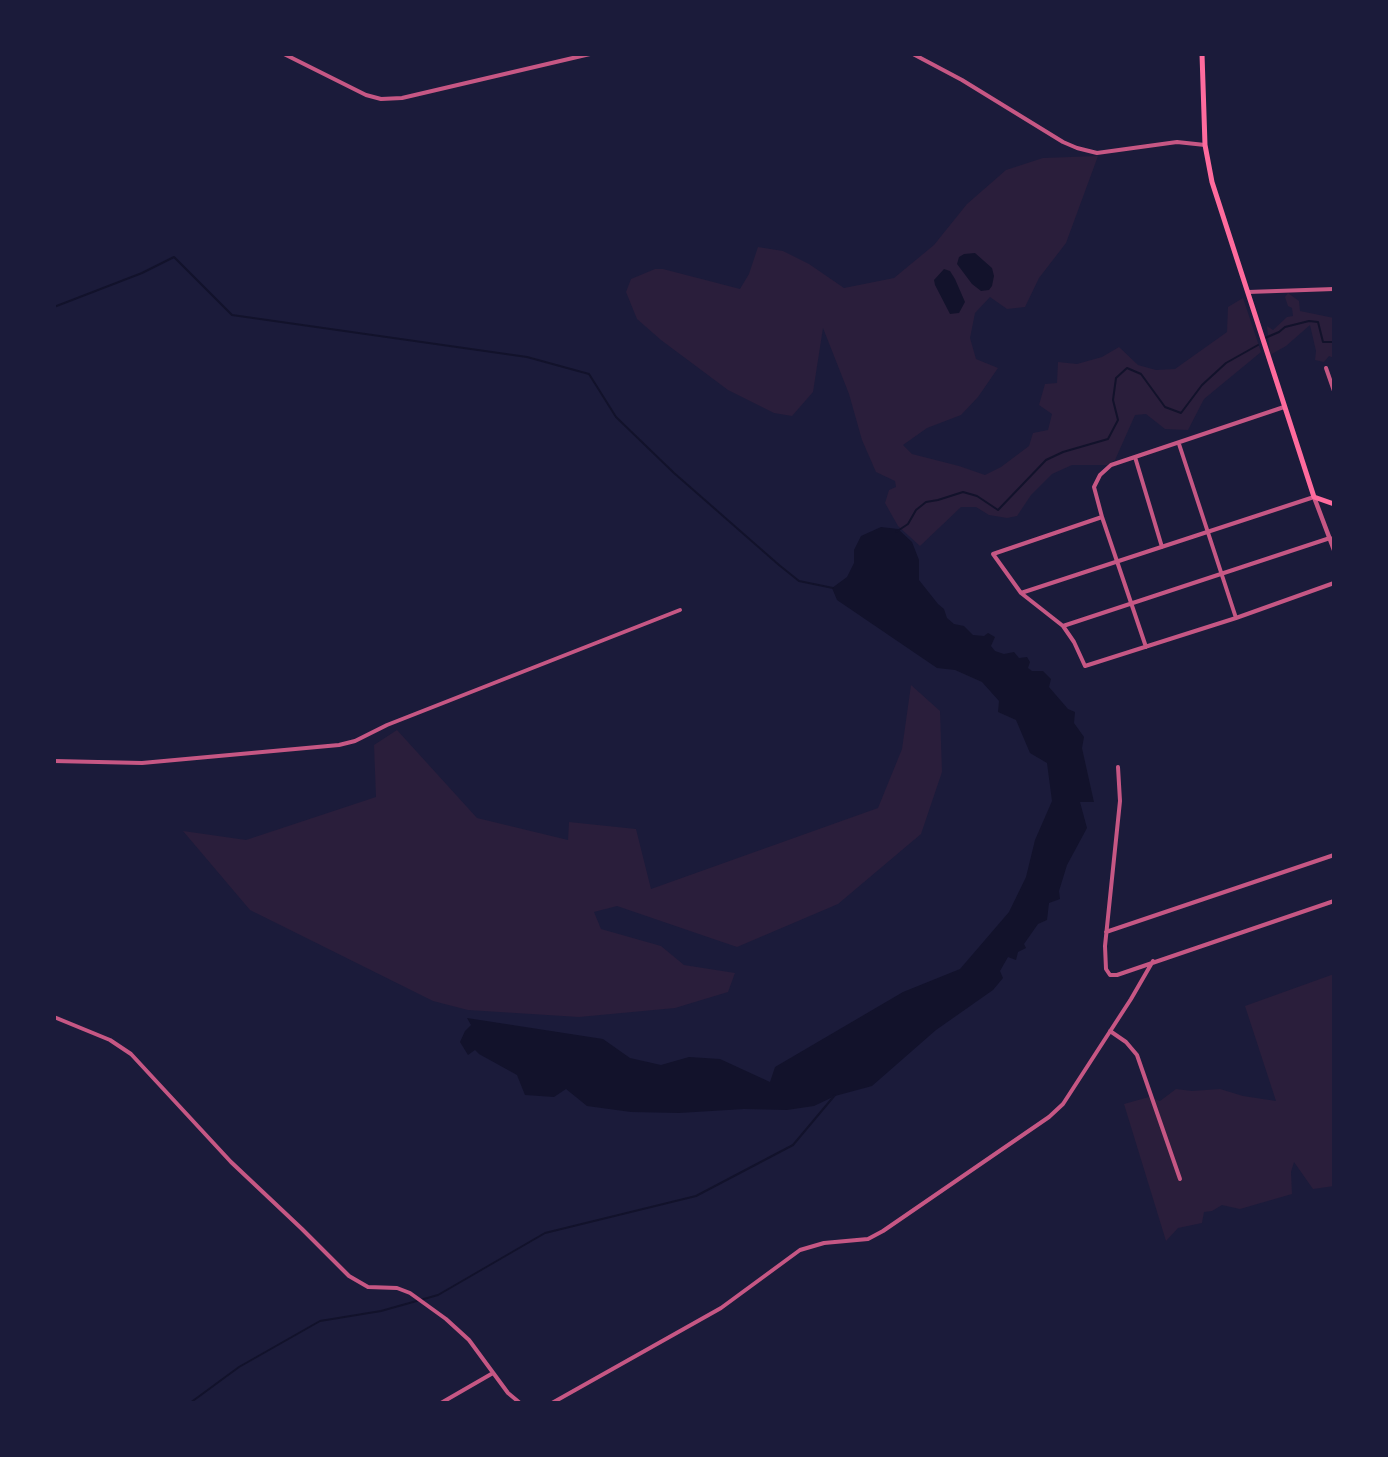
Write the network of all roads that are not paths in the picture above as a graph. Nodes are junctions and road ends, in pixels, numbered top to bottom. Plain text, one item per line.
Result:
1 (284, 54) edge
2 (590, 54) edge
3 (913, 54) edge
4 (1202, 54) edge
5 (1205, 145) junction
6 (1334, 289) edge
7 (1247, 292) junction
8 (1326, 368) dead end
9 (1334, 391) edge
10 (1284, 407) junction
11 (1179, 444) junction
12 (1136, 457) junction
13 (1314, 496) junction
14 (1334, 504) edge
15 (1102, 518) junction
16 (1208, 532) junction
17 (1330, 538) junction
18 (1162, 546) junction
19 (1334, 550) edge
20 (1117, 561) junction
21 (1221, 573) junction
22 (1334, 583) edge
23 (1021, 594) junction
24 (1131, 603) junction
25 (680, 610) dead end
26 (1236, 618) junction
27 (1063, 626) junction
28 (1146, 647) junction
29 (54, 760) edge
30 (1118, 767) dead end
31 (1334, 855) edge
32 (1334, 901) edge
33 (1106, 932) junction
34 (1153, 961) junction
35 (54, 1017) edge
36 (1110, 1031) junction
37 (1180, 1179) dead end
38 (493, 1373) junction
39 (441, 1403) edge
40 (520, 1403) edge
41 (552, 1403) edge

1 - 2 street
3 - 5 street
4 - 5 main road
5 - 7 main road
6 - 7 street
7 - 10 main road
8 - 9 street
10 - 11 street
10 - 13 main road
11 - 12 street
11 - 16 street
12 - 15 street
12 - 18 street
13 - 14 main road
13 - 16 street
13 - 17 street
15 - 20 street
15 - 23 street
16 - 18 street
16 - 21 street
17 - 19 street
17 - 21 street
18 - 20 street
20 - 23 street
20 - 24 street
21 - 24 street
21 - 26 street
22 - 26 street
23 - 27 street
24 - 27 street
24 - 28 street
25 - 29 street
26 - 28 street
27 - 28 street
30 - 33 street
31 - 33 street
32 - 34 street
33 - 34 street
34 - 36 street
35 - 38 street
36 - 37 street
36 - 41 street
38 - 39 street
38 - 40 street

